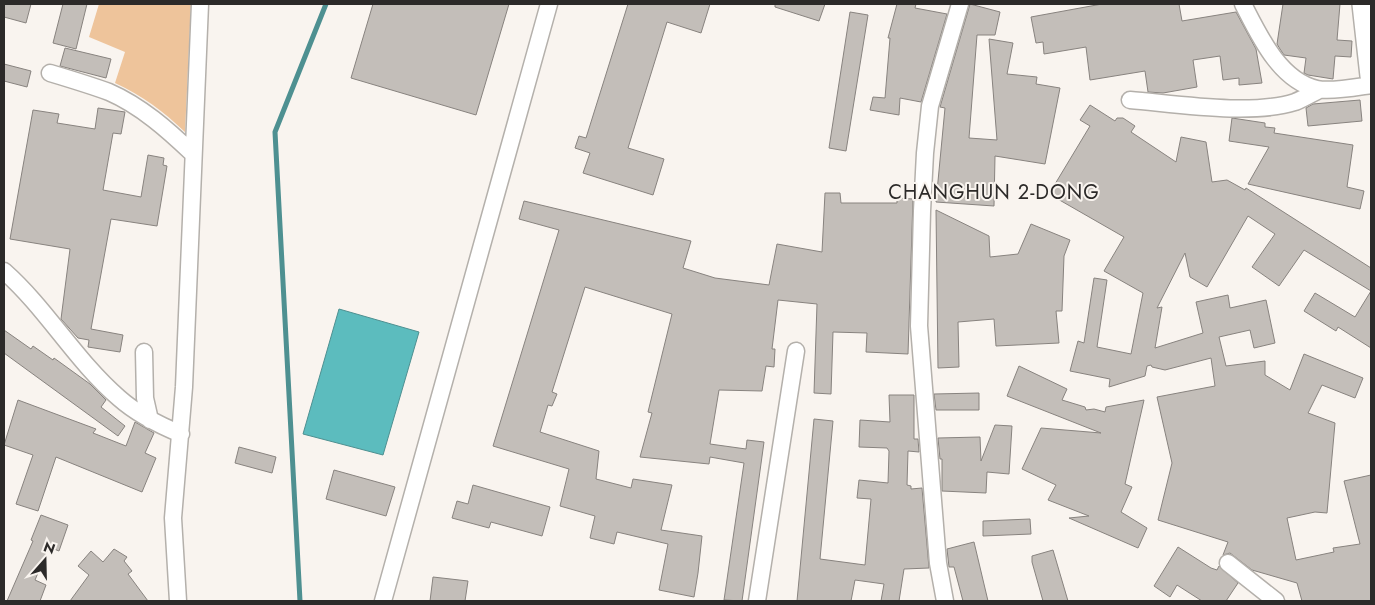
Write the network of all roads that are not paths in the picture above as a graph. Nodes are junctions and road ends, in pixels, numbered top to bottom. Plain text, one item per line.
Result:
1 (200, 4) edge
2 (549, 4) edge
3 (960, 4) edge
4 (1243, 4) edge
5 (1363, 4) edge
6 (50, 73) dead end
7 (1371, 76) edge
8 (1371, 85) edge
9 (1319, 90) junction
10 (1130, 100) dead end
11 (192, 153) junction
12 (4, 271) edge
13 (796, 351) dead end
14 (144, 352) dead end
15 (150, 420) junction
16 (181, 434) junction
17 (1228, 563) dead end
18 (178, 601) edge
19 (383, 601) edge
20 (757, 601) edge
21 (945, 601) edge
22 (1276, 601) edge

1 - 11 street
2 - 19 street
3 - 21 street
4 - 9 street
5 - 7 street
6 - 11 street
8 - 9 street
9 - 10 street
11 - 16 street
12 - 15 street
13 - 20 street
14 - 15 street
15 - 16 street
16 - 18 street
17 - 22 street

